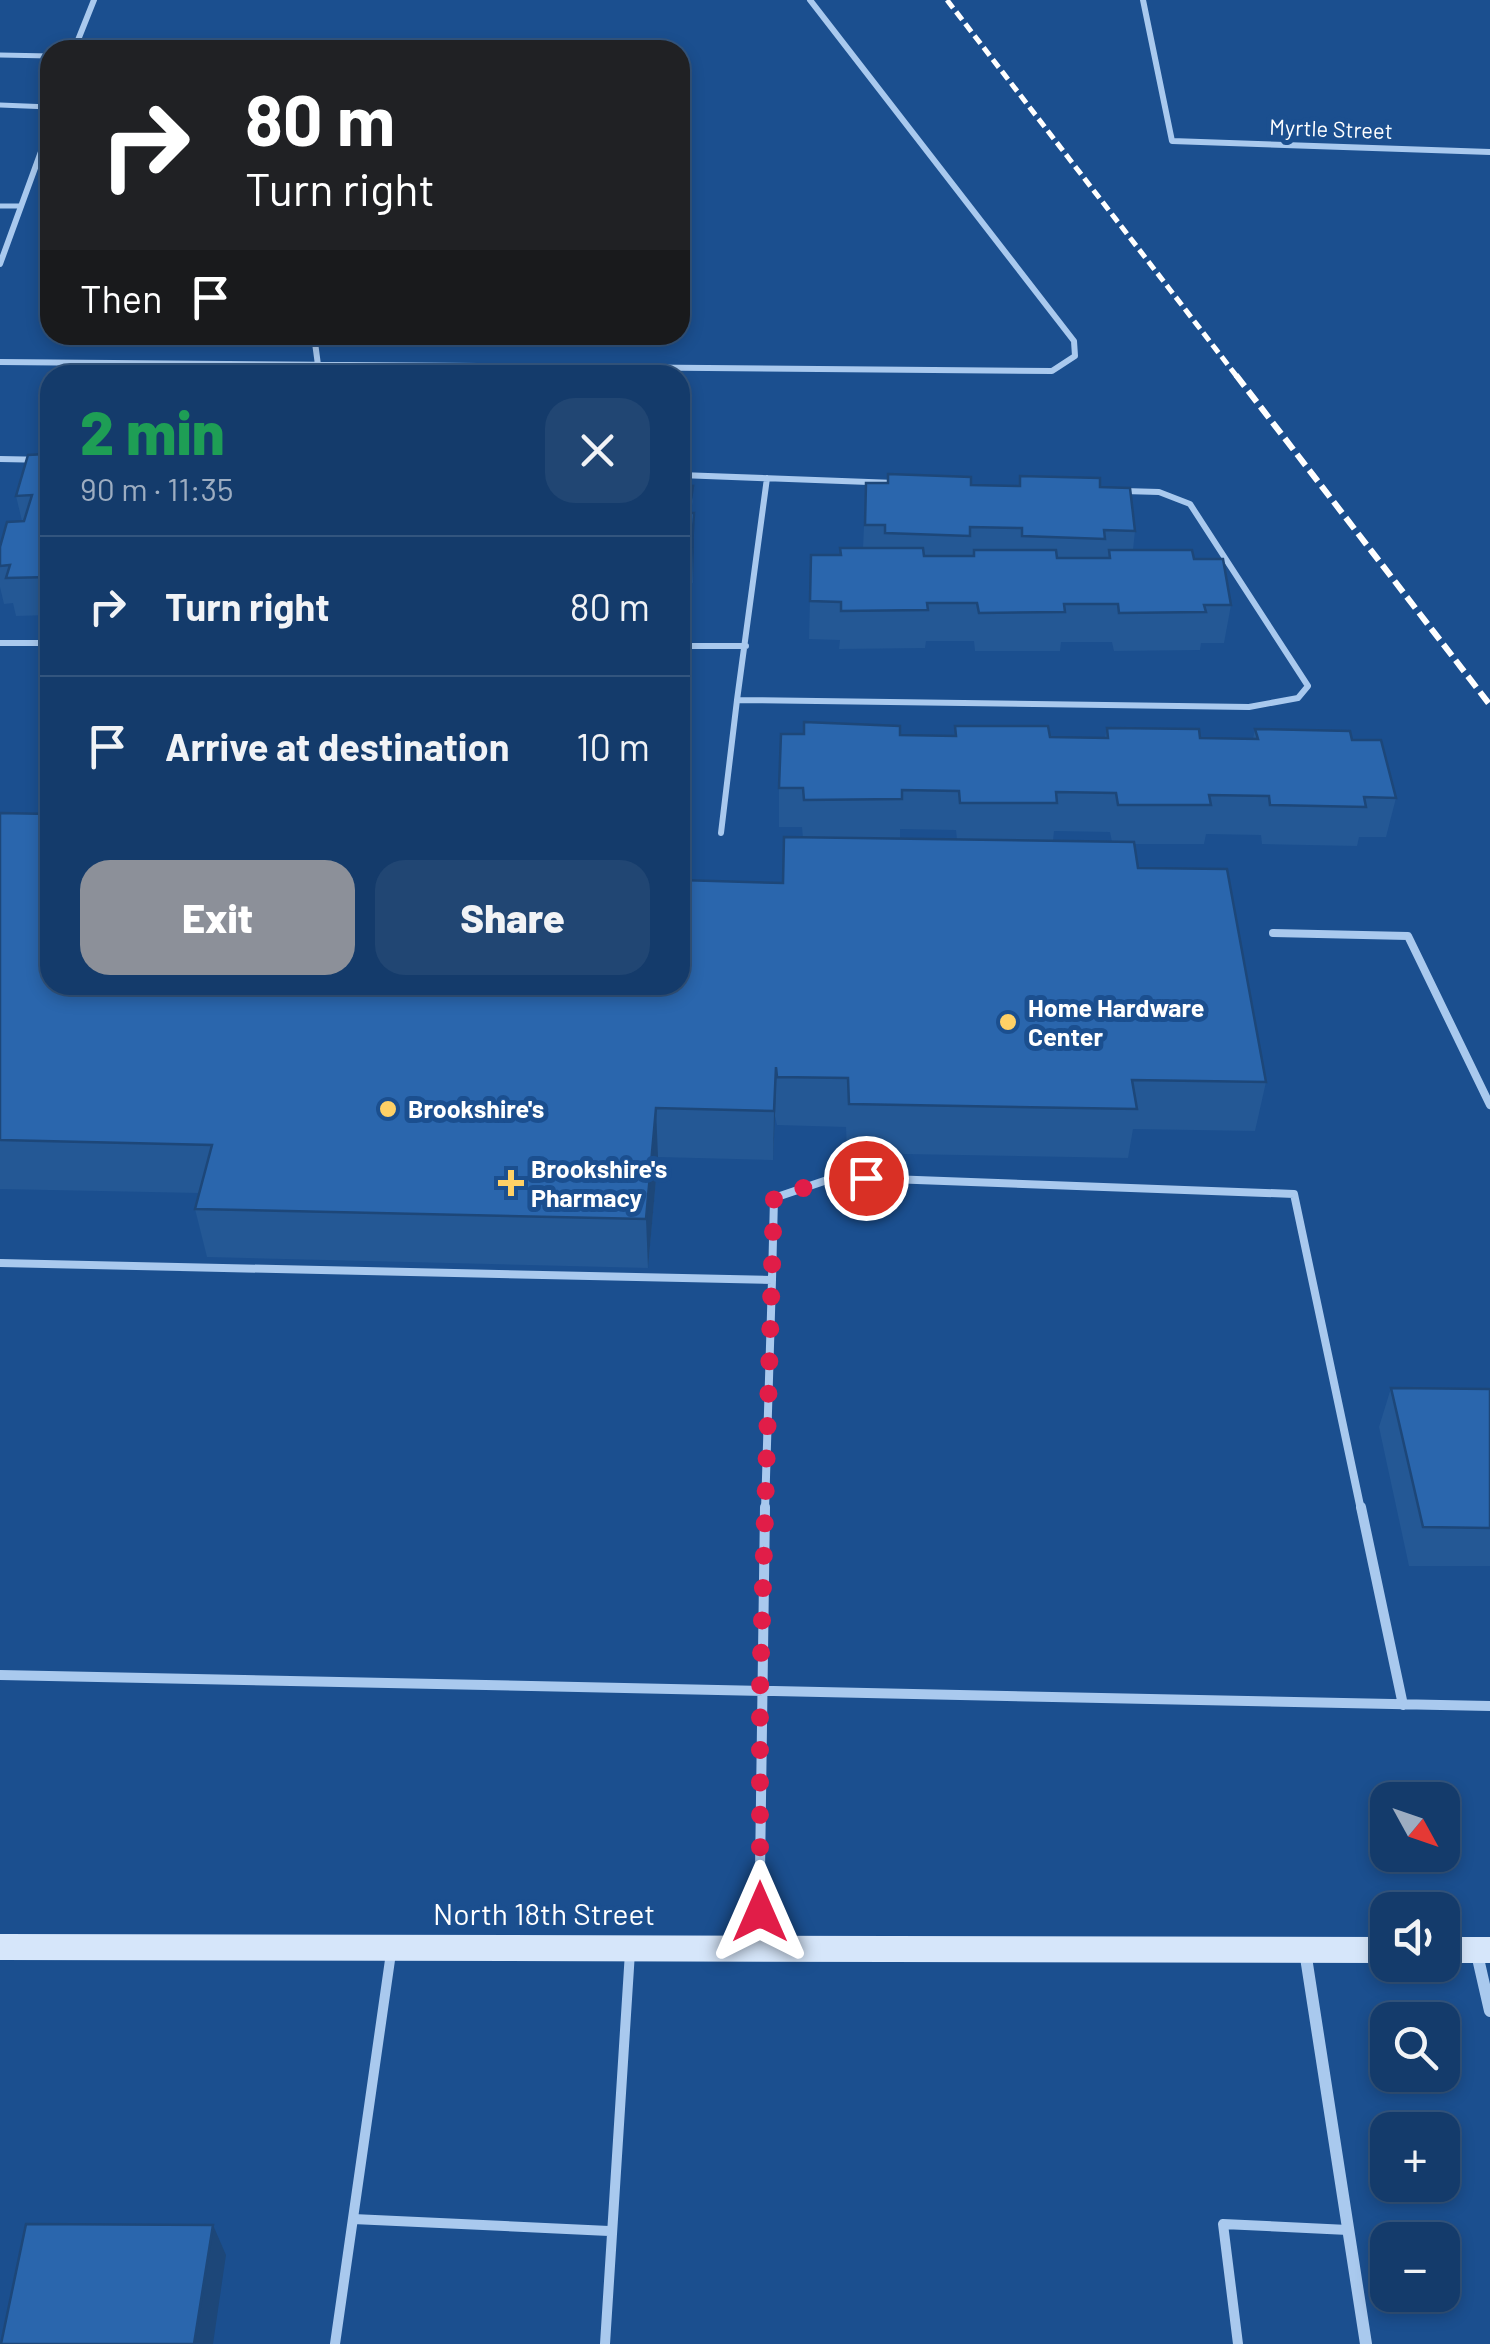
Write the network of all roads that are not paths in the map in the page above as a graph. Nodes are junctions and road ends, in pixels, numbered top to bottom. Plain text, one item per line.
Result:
1 (94, 0) edge
2 (810, 0) edge
3 (1144, 0) edge
4 (78, 40) edge
5 (0, 55) edge
6 (40, 56) edge
7 (0, 105) edge
8 (40, 107) edge
9 (1490, 152) edge
10 (40, 154) edge
11 (0, 206) edge
12 (21, 206) junction
13 (0, 264) edge
14 (315, 345) edge
15 (0, 362) edge
16 (318, 364) junction
17 (423, 365) edge
18 (690, 368) edge
19 (0, 458) edge
20 (40, 460) edge
21 (690, 476) edge
22 (767, 478) junction
23 (904, 483) edge
24 (1120, 491) edge
25 (0, 643) edge
26 (40, 644) edge
27 (690, 646) edge
28 (746, 646) junction
29 (738, 700) junction
30 (721, 834) dead end
31 (1272, 933) dead end
32 (1490, 1106) edge
33 (0, 1263) edge
34 (772, 1280) junction
35 (0, 1675) edge
36 (760, 1691) junction
37 (1403, 1705) junction
38 (1490, 1706) edge
39 (0, 1946) edge
40 (392, 1947) junction
41 (630, 1948) junction
42 (759, 1948) junction
43 (1304, 1950) junction
44 (1370, 1950) edge
45 (1483, 1950) edge
46 (1490, 2011) edge
47 (353, 2219) junction
48 (1348, 2230) junction
49 (609, 2231) junction
50 (335, 2344) edge
51 (604, 2344) edge
52 (1238, 2344) edge
53 (1366, 2344) edge

1 - 4 street
2 - 18 street
3 - 9 street, Myrtle Street
5 - 6 lane
7 - 8 lane
10 - 12 street
11 - 12 lane
12 - 13 street
14 - 16 street
15 - 16 street
16 - 17 street
19 - 20 lane
21 - 22 lane
22 - 23 lane
22 - 28 lane
24 - 29 lane
25 - 26 lane
27 - 28 lane
28 - 29 lane
29 - 30 lane
31 - 32 lane
33 - 34 lane
34 - 36 lane
34 - 37 lane
35 - 36 lane
36 - 37 lane
36 - 42 lane
37 - 38 lane
39 - 40 main road, North 18th Street
40 - 41 main road, North 18th Street
40 - 47 lane
41 - 42 main road, North 18th Street
41 - 49 lane
42 - 43 main road, North 18th Street
43 - 44 main road, North 18th Street
43 - 48 street
45 - 46 street
47 - 49 lane
47 - 50 lane
48 - 52 lane
48 - 53 street
49 - 51 lane

